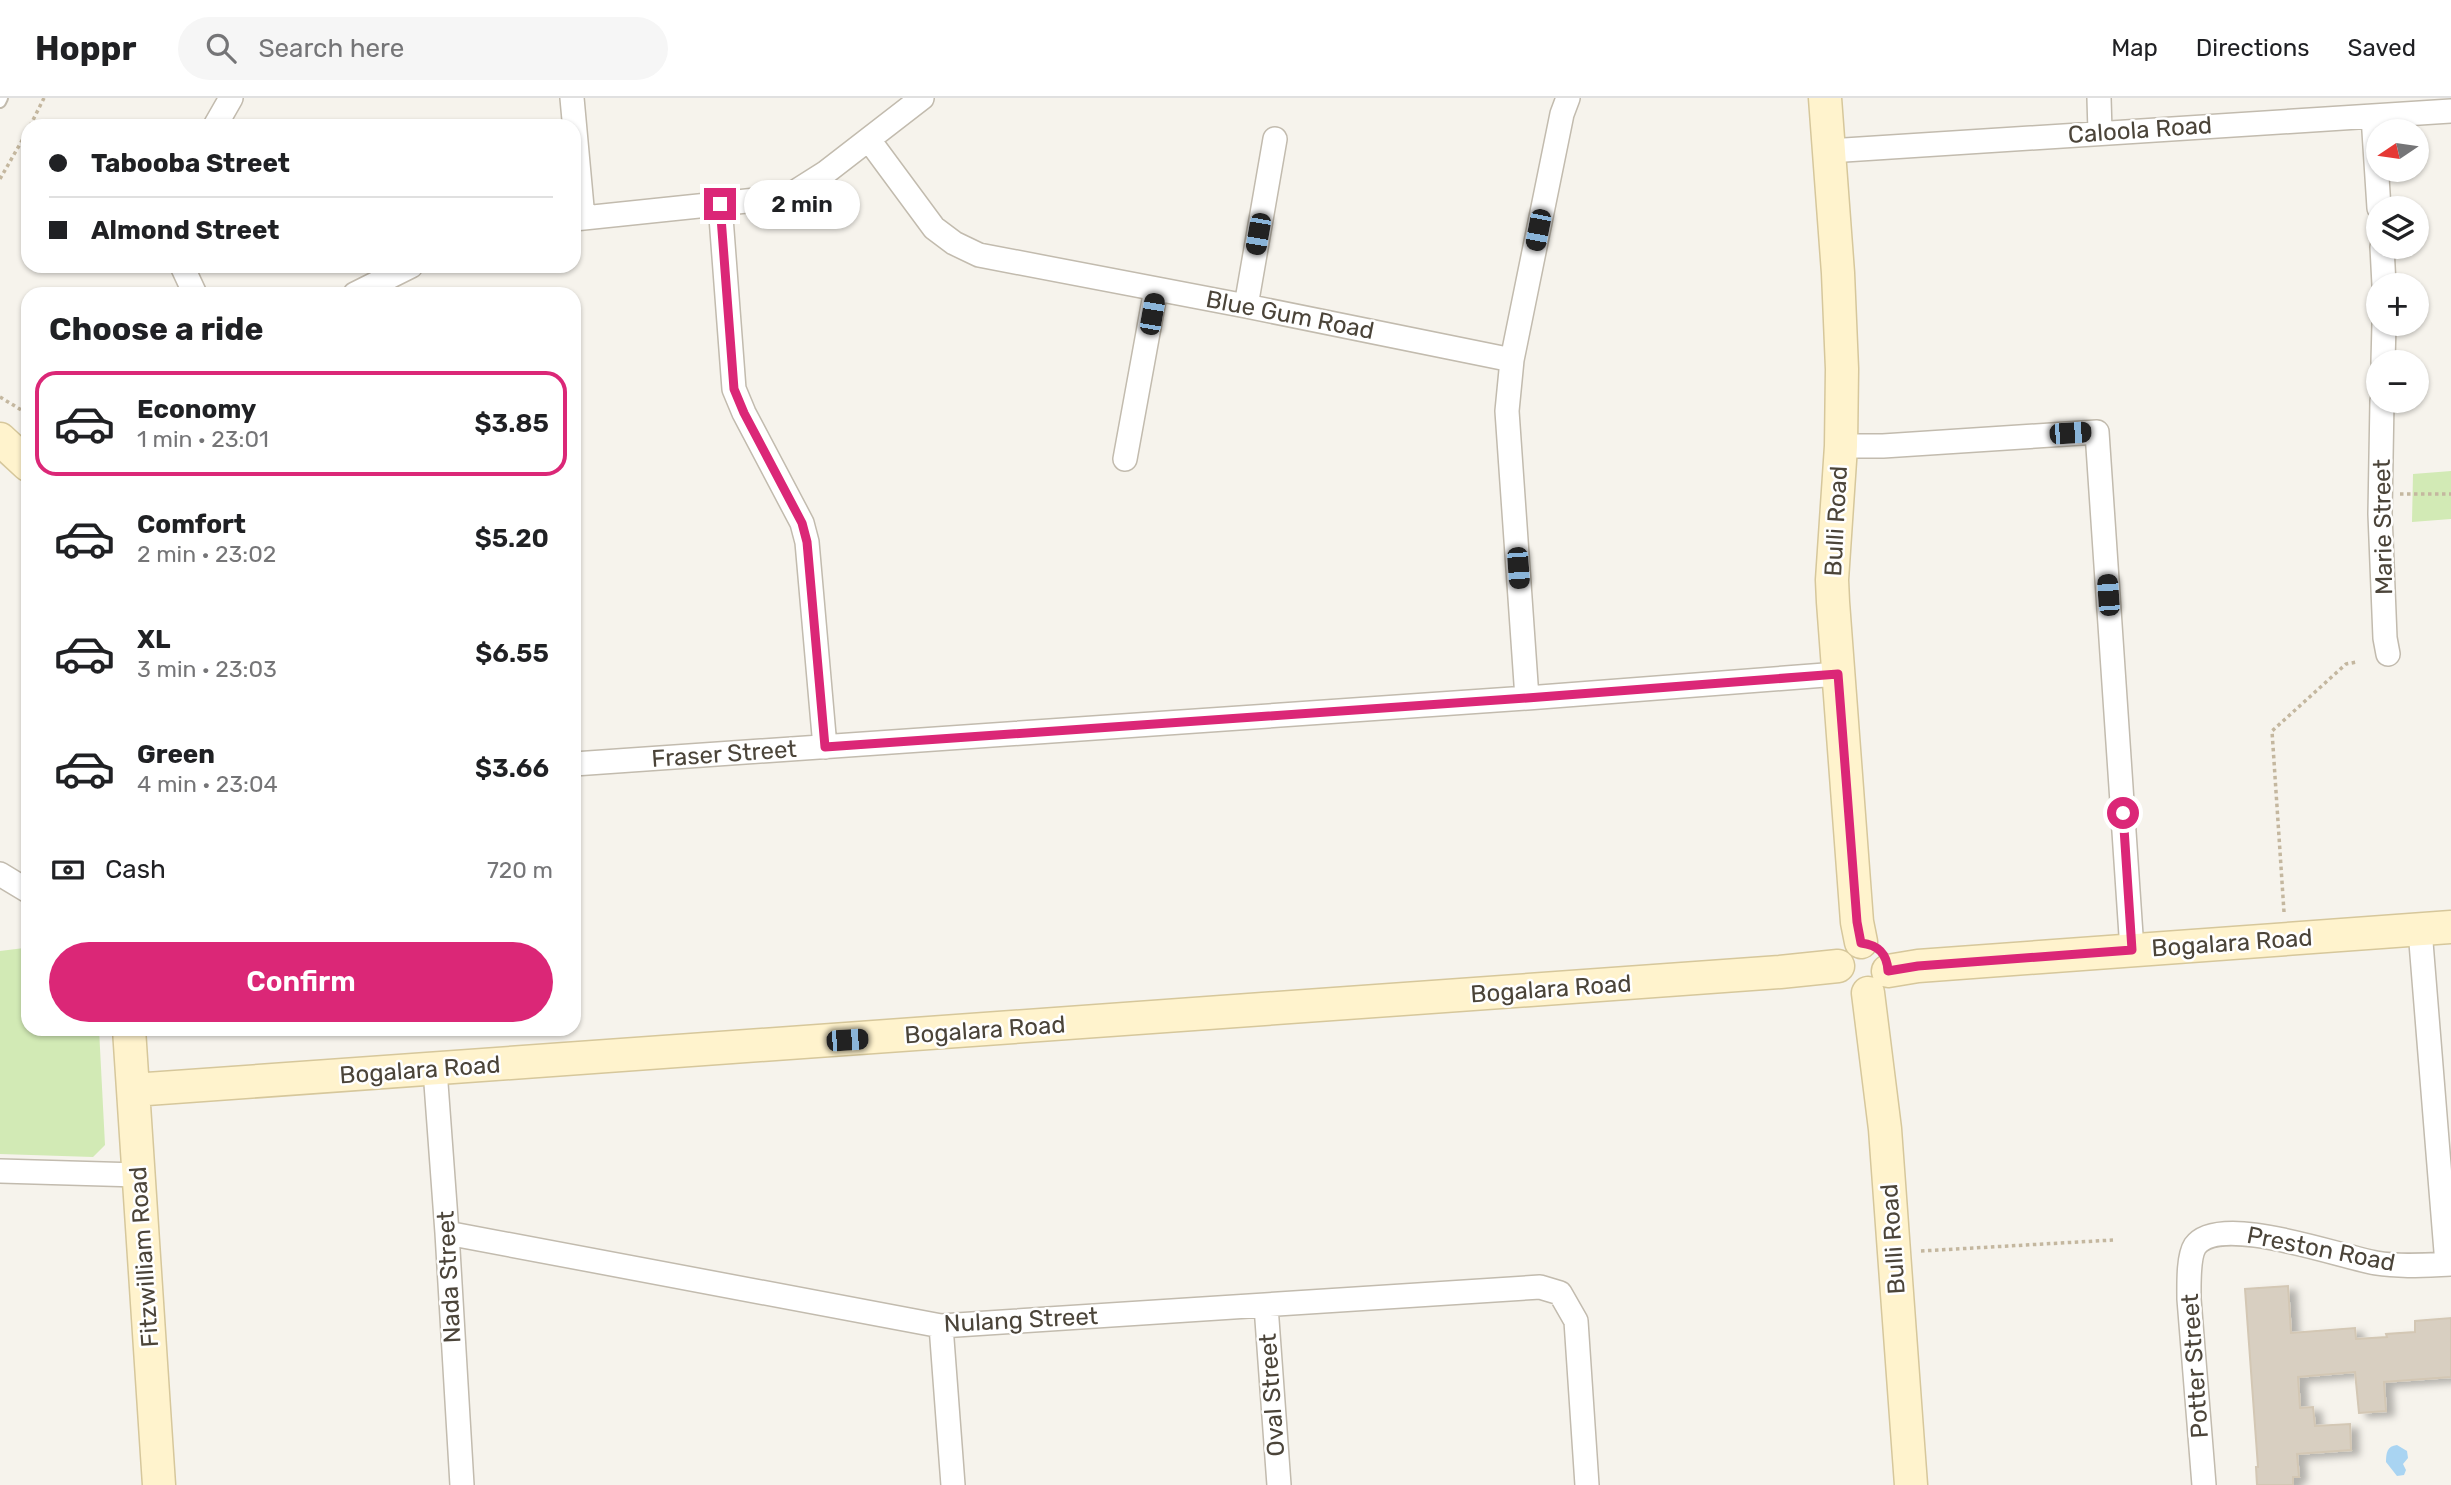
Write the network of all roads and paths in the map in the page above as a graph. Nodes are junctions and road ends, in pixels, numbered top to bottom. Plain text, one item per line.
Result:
1 (44, 98) edge
2 (231, 98) edge
3 (572, 98) edge
4 (922, 98) edge
5 (1568, 98) edge
6 (1825, 98) edge
7 (2099, 98) edge
8 (2359, 111) edge
9 (2451, 111) edge
10 (34, 119) edge
11 (219, 119) edge
12 (573, 119) edge
13 (2100, 132) junction
14 (1275, 139) dead end
15 (869, 140) junction
16 (21, 142) edge
17 (1829, 151) junction
18 (0, 179) edge
19 (2377, 196) edge
20 (720, 204) junction
21 (581, 219) edge
22 (397, 273) edge
23 (369, 287) edge
24 (1156, 289) junction
25 (1246, 306) junction
26 (1512, 360) junction
27 (0, 397) edge
28 (21, 410) edge
29 (2382, 413) edge
30 (0, 439) edge
31 (1841, 446) junction
32 (21, 458) edge
33 (1125, 459) dead end
34 (2381, 494) junction
35 (2451, 494) edge
36 (2388, 654) dead end
37 (2357, 662) dead end
38 (1838, 674) junction
39 (1527, 698) junction
40 (825, 747) junction
41 (581, 764) edge
42 (0, 874) edge
43 (21, 887) edge
44 (2284, 912) dead end
45 (2451, 928) edge
46 (2420, 930) junction
47 (1861, 943) junction
48 (2132, 950) junction
49 (1838, 966) junction
50 (1878, 982) junction
51 (129, 1036) edge
52 (435, 1070) junction
53 (133, 1090) junction
54 (0, 1171) edge
55 (138, 1175) junction
56 (447, 1233) junction
57 (2113, 1241) dead end
58 (2194, 1247) joint
59 (1921, 1251) dead end
60 (2449, 1264) edge
61 (1266, 1306) junction
62 (941, 1326) junction
63 (159, 1485) edge
64 (461, 1485) edge
65 (953, 1485) edge
66 (1279, 1485) edge
67 (1587, 1485) edge
68 (1911, 1485) edge
69 (2204, 1485) edge

1 - 10 path
2 - 11 street
3 - 12 street
4 - 15 street
5 - 26 street
6 - 17 street, Bulli Road
7 - 13 street
8 - 9 street, Caloola Road
8 - 13 street, Caloola Road
8 - 19 street
13 - 17 street, Caloola Road
14 - 25 street
15 - 20 street
15 - 24 street, Blue Gum Road
16 - 18 path
17 - 31 street, Bulli Road
20 - 21 street
20 - 40 street
22 - 23 street
24 - 25 street, Blue Gum Road
24 - 33 street
25 - 26 street, Blue Gum Road
26 - 39 street
27 - 28 path
29 - 34 street, Marie Street
30 - 32 street
31 - 38 street, Bulli Road
31 - 48 street
34 - 35 path
34 - 36 street, Marie Street
37 - 44 path
38 - 39 street, Fraser Street
38 - 47 street, Bulli Road
39 - 40 street, Fraser Street
40 - 41 street, Fraser Street
42 - 43 street
45 - 46 street, Bogalara Road
46 - 48 street, Bogalara Road
46 - 60 street
47 - 49 street
47 - 50 street
48 - 50 street, Bogalara Road
49 - 50 street
49 - 52 street, Bogalara Road
50 - 68 street, Bulli Road
51 - 53 street, Fitzwilliam Road
52 - 53 street, Bogalara Road
52 - 56 street, Nada Street
53 - 55 street, Fitzwilliam Road
54 - 55 street
55 - 63 street, Fitzwilliam Road
56 - 62 street, Nulang Street
56 - 64 street, Nada Street
57 - 59 path
58 - 60 street, Preston Road
58 - 69 street, Potter Street
61 - 62 street, Nulang Street
61 - 66 street, Oval Street
61 - 67 street, Nulang Street
62 - 65 street

